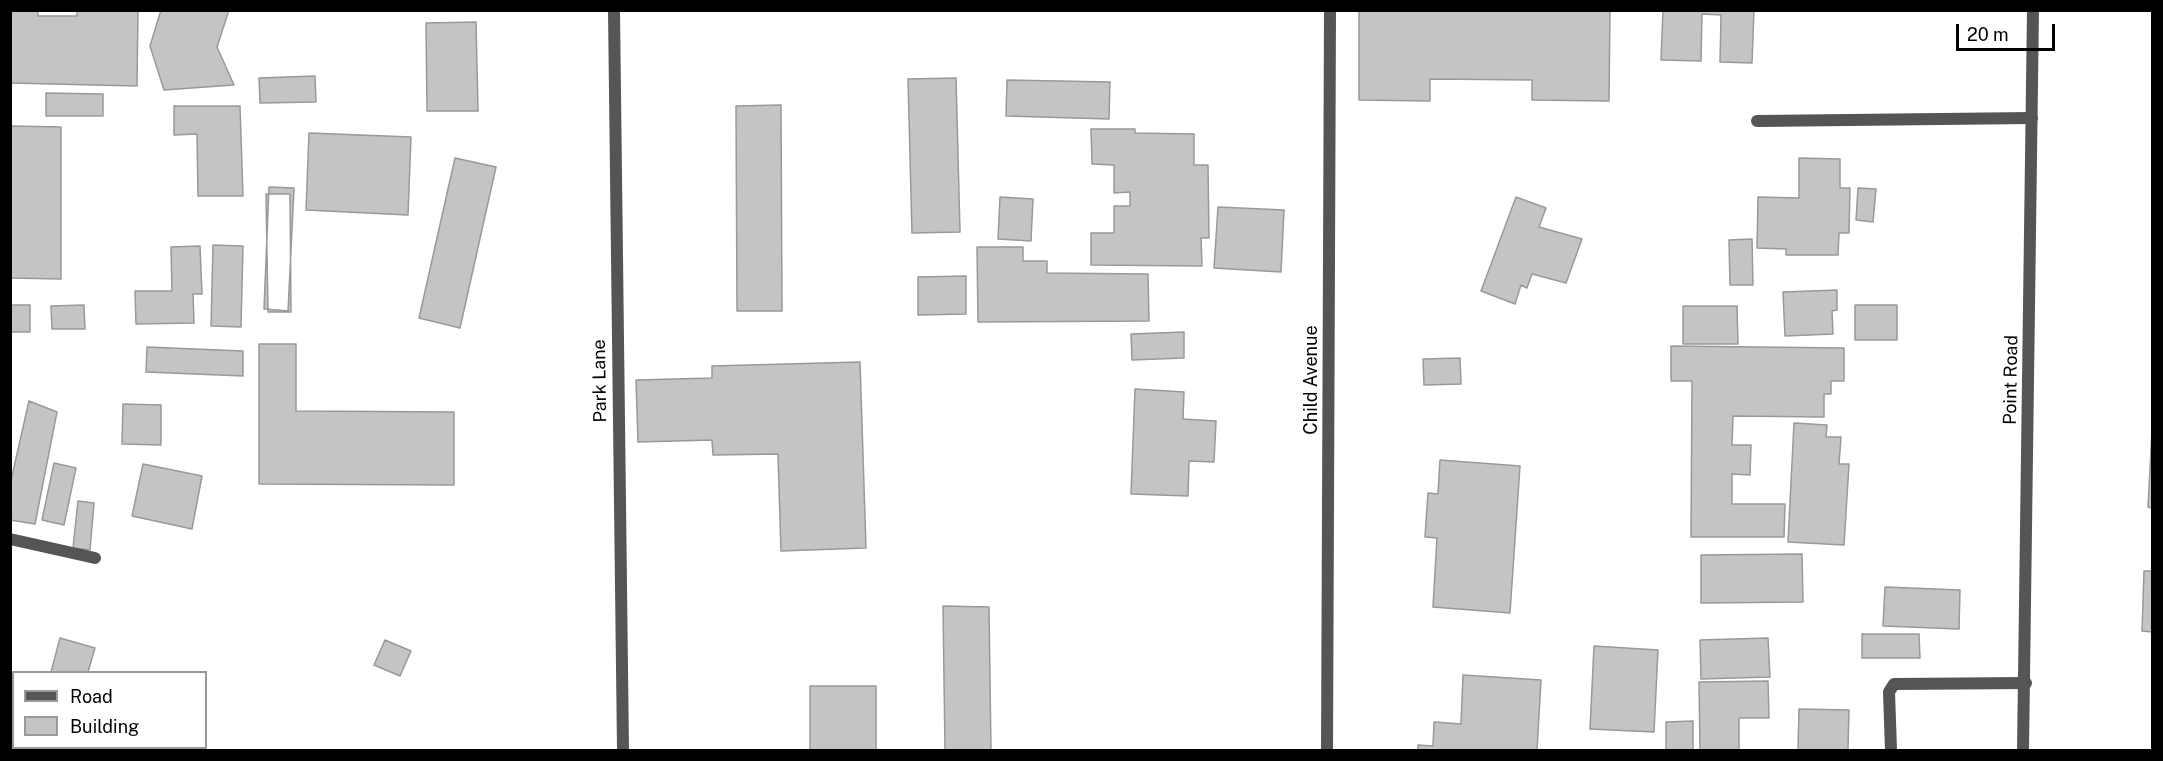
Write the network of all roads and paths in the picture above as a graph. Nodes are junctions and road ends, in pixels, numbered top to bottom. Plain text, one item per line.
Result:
1 (614, 10) edge
2 (1330, 10) edge
3 (2033, 10) edge
4 (2032, 118) junction
5 (1757, 121) dead end
6 (10, 540) edge
7 (95, 558) dead end
8 (2026, 683) junction
9 (623, 750) edge
10 (1327, 750) edge
11 (1891, 750) edge
12 (2023, 750) edge

1 - 9 street, Park Lane
2 - 10 street, Child Avenue
3 - 4 street, Point Road
4 - 5 street
4 - 8 street, Point Road
6 - 7 street
8 - 11 street
8 - 12 street, Point Road

